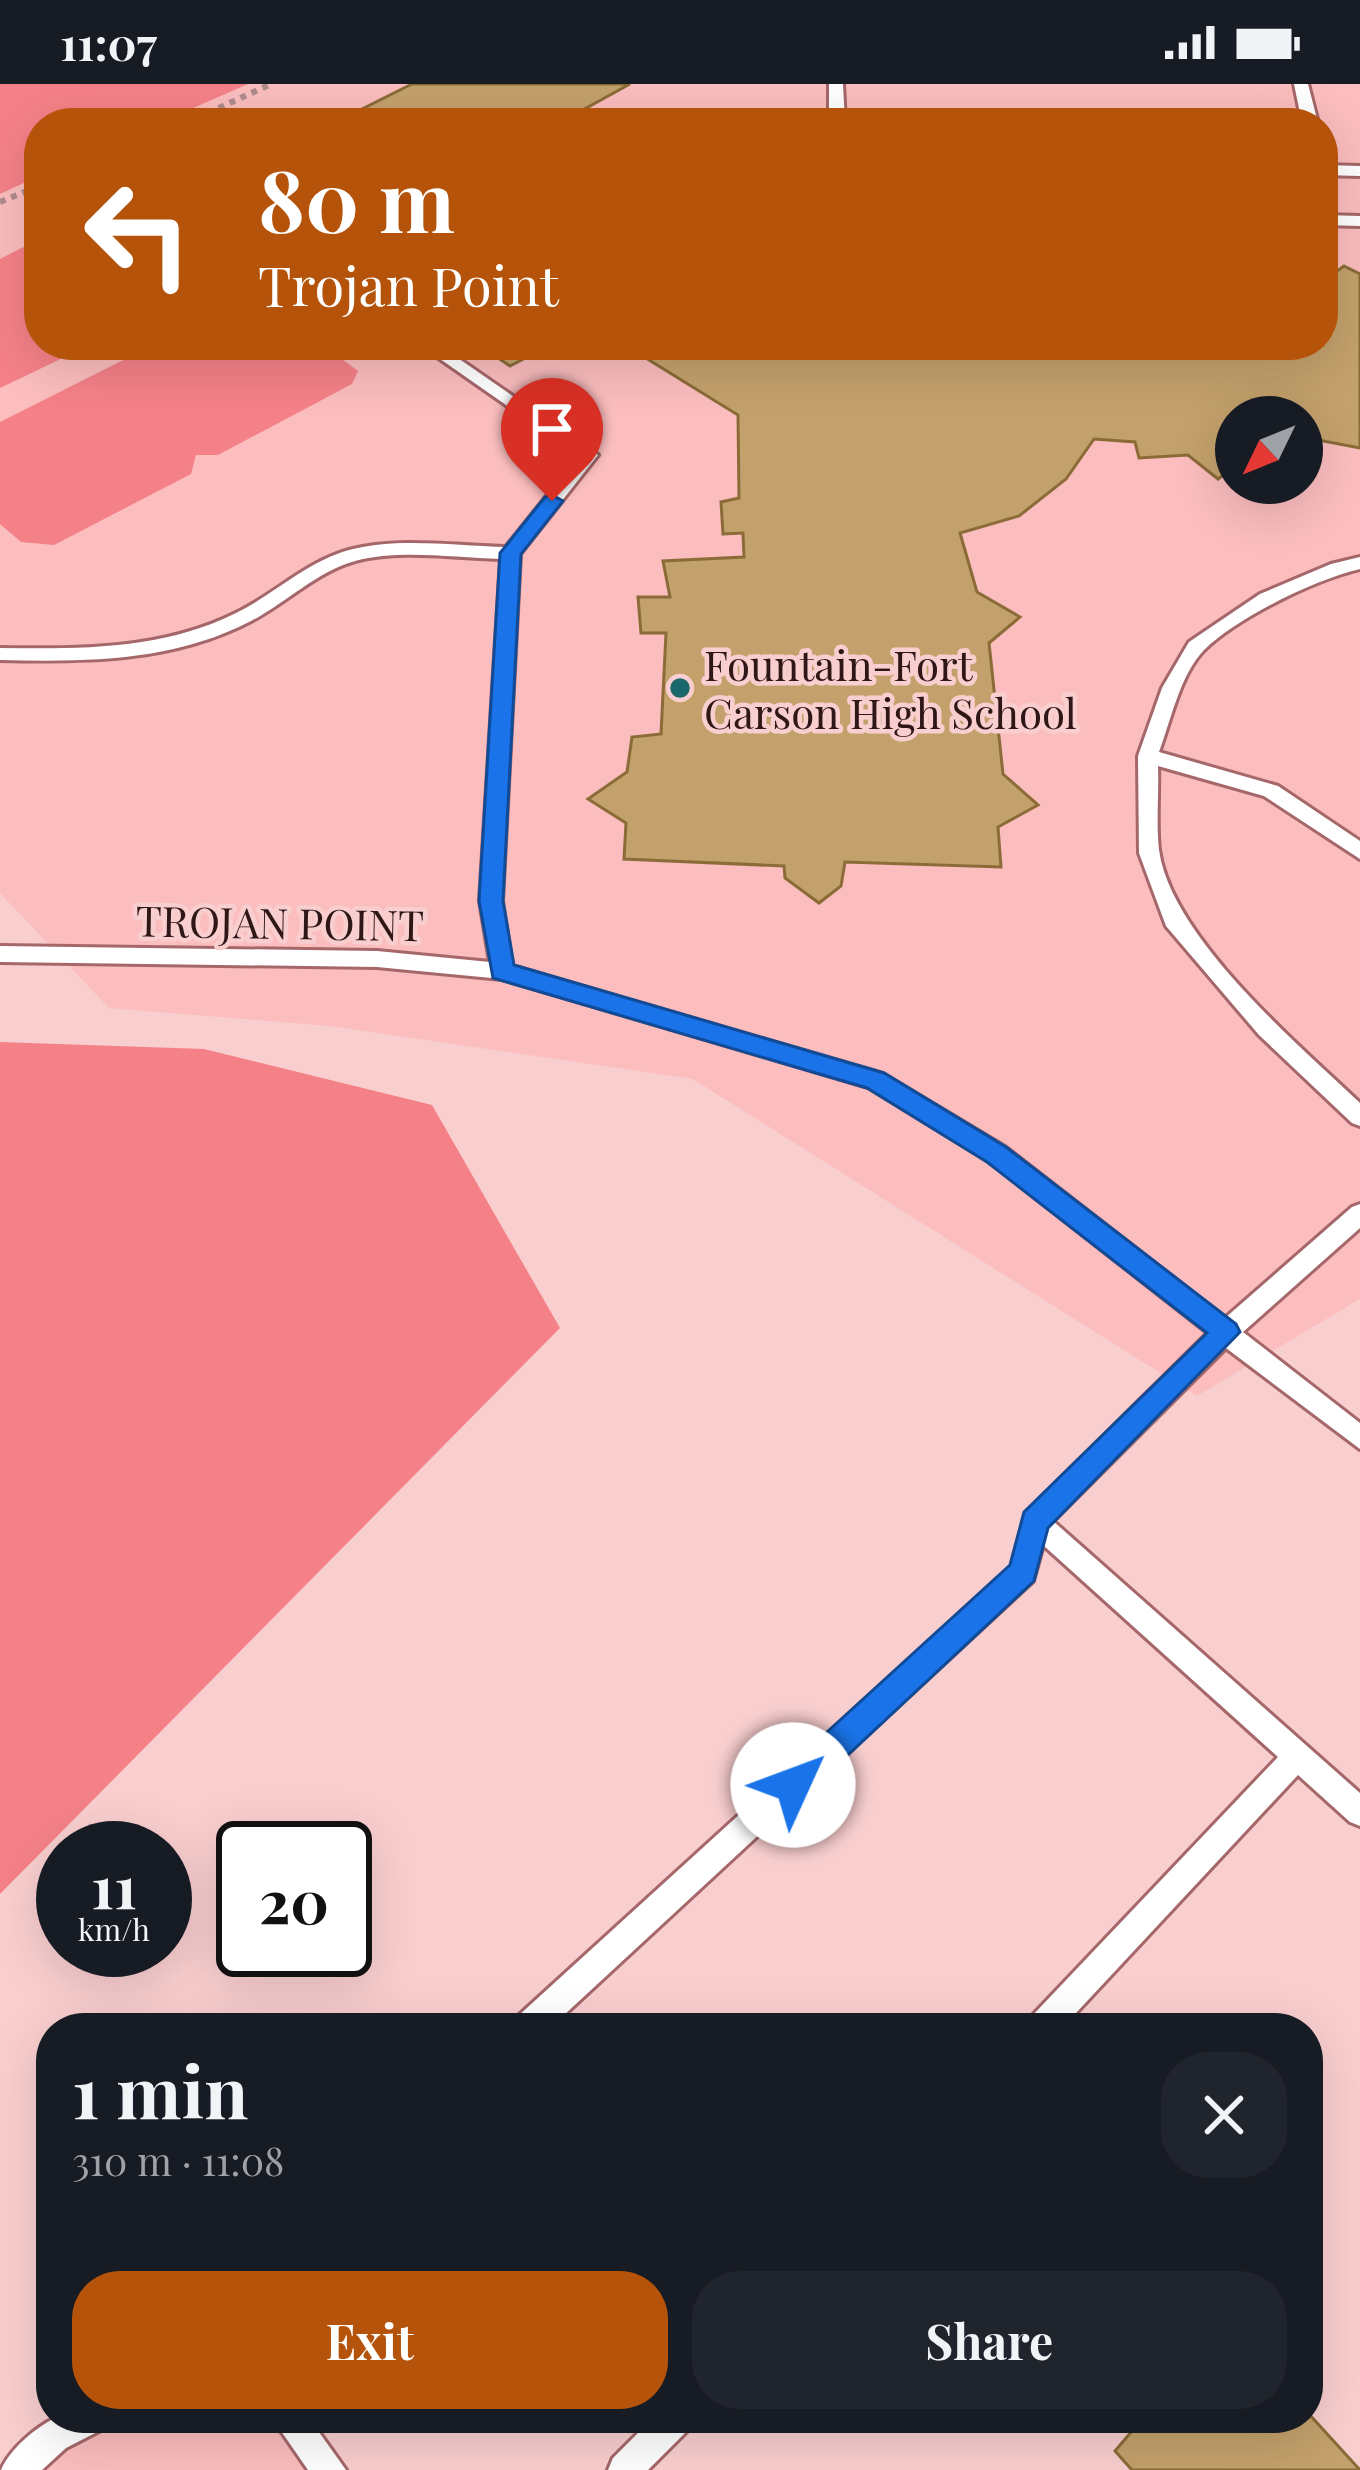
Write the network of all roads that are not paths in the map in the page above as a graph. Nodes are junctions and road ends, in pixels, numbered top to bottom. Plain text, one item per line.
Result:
1 (450, 360) edge
2 (511, 553) junction
3 (1360, 563) edge
4 (0, 654) edge
5 (1148, 757) junction
6 (1360, 851) edge
7 (0, 954) edge
8 (502, 971) junction
9 (1360, 1117) edge
10 (1360, 1214) edge
11 (1226, 1332) junction
12 (1360, 1438) edge
13 (1035, 1521) junction
14 (1297, 1756) junction
15 (1360, 1812) edge
16 (544, 2013) edge
17 (1056, 2013) edge
18 (62, 2433) edge
19 (300, 2433) edge
20 (661, 2433) edge
21 (18, 2470) edge
22 (329, 2470) edge
23 (625, 2470) edge

1 - 2 lane
2 - 4 lane
2 - 8 lane
3 - 5 lane
5 - 6 lane
5 - 9 lane
7 - 8 lane, TROJAN POINT
8 - 11 lane, TROJAN POINT
10 - 11 lane
11 - 12 lane, TROJAN POINT
11 - 13 lane
13 - 14 lane
13 - 16 lane
14 - 15 lane
14 - 17 lane
18 - 21 lane
19 - 22 lane
20 - 23 lane

